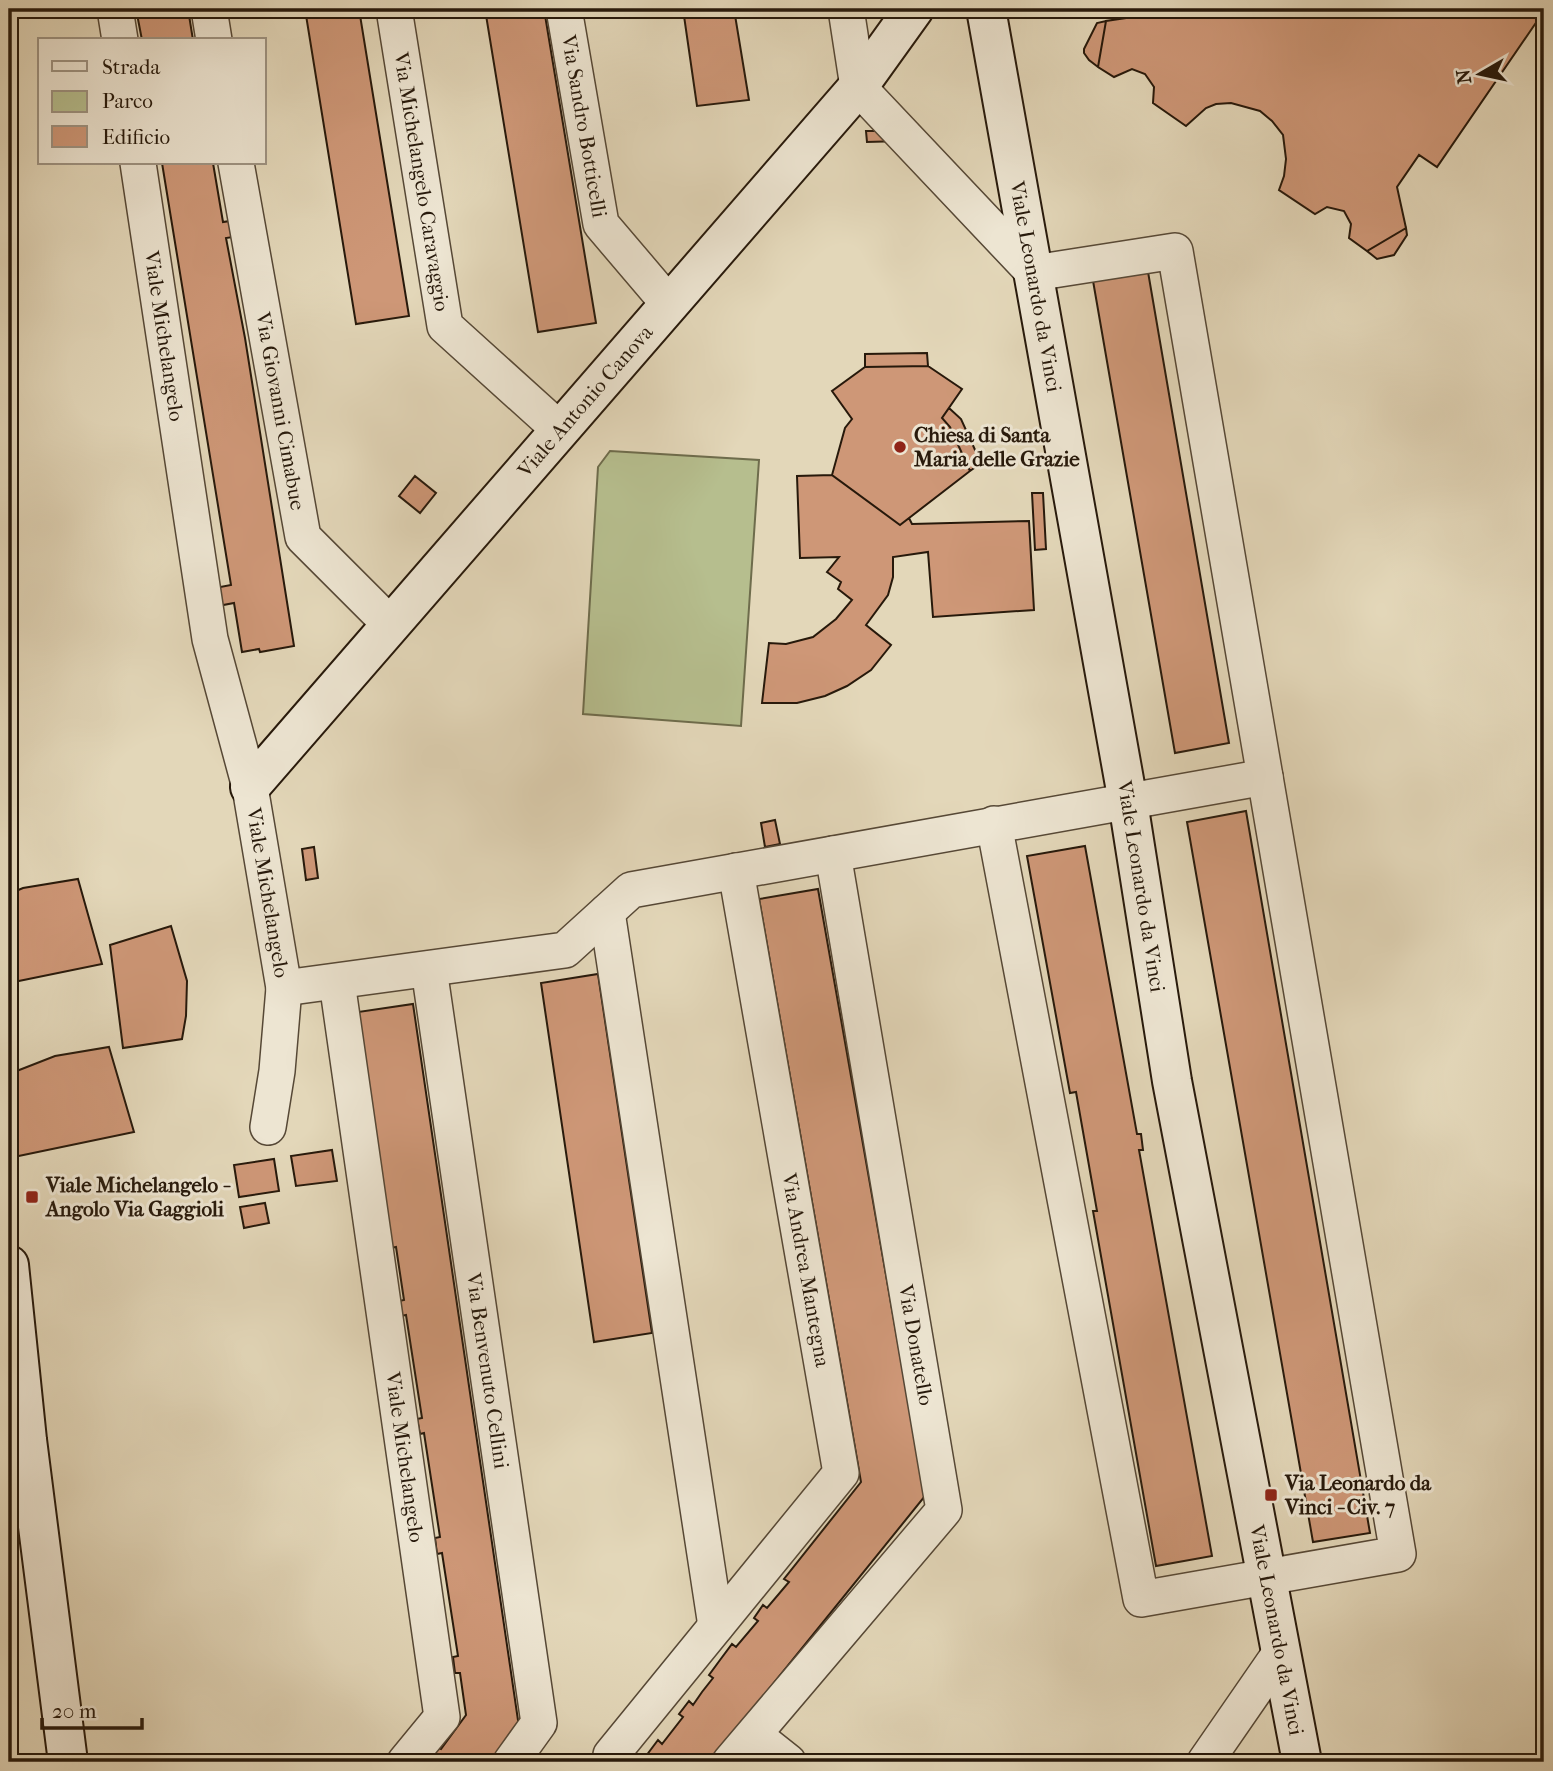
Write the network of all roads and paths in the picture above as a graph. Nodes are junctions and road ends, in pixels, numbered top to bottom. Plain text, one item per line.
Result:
1 (115, 9) edge
2 (209, 9) edge
3 (394, 9) edge
4 (564, 9) edge
5 (846, 9) edge
6 (914, 9) edge
7 (986, 9) edge
8 (120, 38) edge
9 (214, 38) edge
10 (858, 87) junction
11 (138, 164) edge
12 (236, 164) edge
13 (1034, 273) junction
14 (669, 304) junction
15 (560, 430) junction
16 (391, 625) junction
17 (1265, 777) junction
18 (250, 788) junction
19 (1128, 802) junction
20 (994, 824) junction
21 (833, 854) junction
22 (736, 871) junction
23 (607, 912) junction
24 (429, 969) junction
25 (337, 982) junction
26 (284, 988) junction
27 (268, 1127) dead end
28 (9, 1266) edge
29 (19, 1452) edge
30 (1268, 1577) junction
31 (716, 1626) junction
32 (1281, 1652) junction
33 (754, 1735) junction
34 (68, 1762) edge
35 (405, 1762) edge
36 (511, 1762) edge
37 (617, 1762) edge
38 (730, 1762) edge
39 (788, 1762) edge
40 (1205, 1762) edge
41 (1302, 1762) edge

1 - 8 street
2 - 9 street
3 - 15 street, Via Michelangelo Caravaggio
4 - 14 street, Via Sandro Botticelli
5 - 10 street
6 - 10 street, Viale Antonio Canova
7 - 13 street, Viale Leonardo da Vinci
10 - 13 street
10 - 14 street, Viale Antonio Canova
11 - 18 street, Viale Michelangelo
12 - 16 street, Via Giovanni Cimabue
13 - 17 street
13 - 19 street, Viale Leonardo da Vinci
14 - 15 street, Viale Antonio Canova
15 - 16 street, Viale Antonio Canova
16 - 18 street, Viale Antonio Canova
17 - 19 street
17 - 30 street
18 - 26 street, Viale Michelangelo
19 - 20 street
19 - 30 street, Viale Leonardo da Vinci
20 - 21 street
20 - 30 street
21 - 22 street
21 - 33 street, Via Donatello
22 - 23 street
22 - 31 street, Via Andrea Mantegna
23 - 24 street
23 - 31 street
24 - 25 street
24 - 36 street, Via Benvenuto Cellini
25 - 26 street, Viale Michelangelo
25 - 35 street, Viale Michelangelo
26 - 27 street
28 - 29 street
29 - 34 street
30 - 32 street, Viale Leonardo da Vinci
31 - 37 street, Via Andrea Mantegna
32 - 40 street
32 - 41 street, Viale Leonardo da Vinci
33 - 38 street, Via Donatello
33 - 39 street

